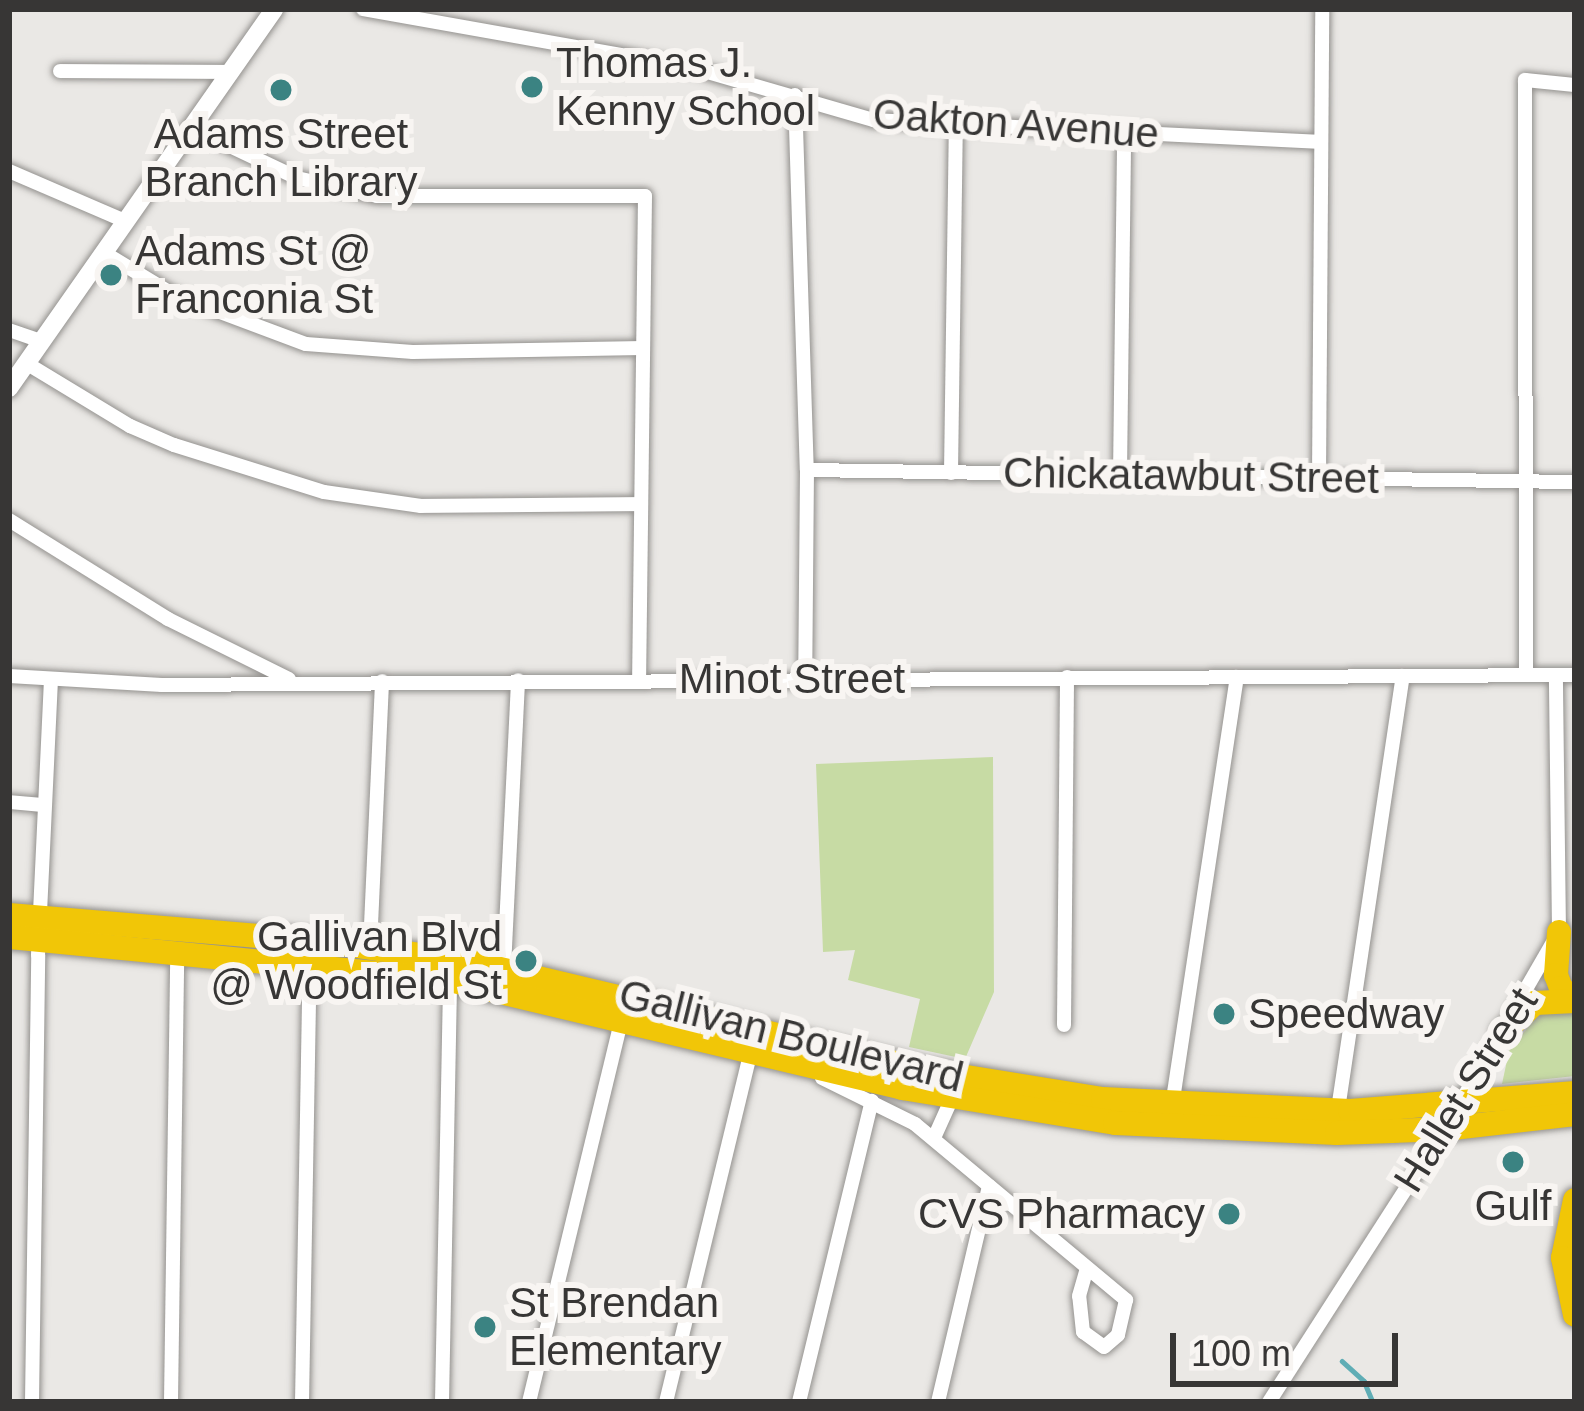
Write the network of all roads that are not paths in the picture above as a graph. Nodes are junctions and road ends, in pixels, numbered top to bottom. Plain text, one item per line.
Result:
1 (274, 9) edge
2 (363, 9) edge
3 (1322, 9) edge
4 (60, 71) dead end
5 (232, 72) junction
6 (1575, 85) edge
7 (796, 95) junction
8 (956, 123) junction
9 (194, 129) junction
10 (1124, 132) junction
11 (1320, 142) junction
12 (9, 171) edge
13 (125, 221) junction
14 (104, 252) junction
15 (9, 331) edge
16 (41, 341) junction
17 (643, 348) junction
18 (26, 363) junction
19 (9, 388) edge
20 (807, 470) junction
21 (950, 472) junction
22 (1120, 475) junction
23 (1319, 478) junction
24 (1527, 482) junction
25 (1575, 482) edge
26 (641, 504) junction
27 (9, 520) edge
28 (1526, 675) junction
29 (1556, 675) junction
30 (1575, 675) edge
31 (9, 676) edge
32 (1237, 676) junction
33 (1403, 676) junction
34 (1067, 677) junction
35 (805, 679) junction
36 (518, 680) junction
37 (639, 680) junction
38 (50, 681) junction
39 (294, 681) junction
40 (382, 681) junction
41 (9, 802) edge
42 (44, 805) junction
43 (9, 915) edge
44 (1559, 926) junction
45 (39, 929) junction
46 (9, 937) edge
47 (370, 946) junction
48 (176, 951) junction
49 (312, 951) junction
50 (504, 968) junction
51 (451, 969) junction
52 (1575, 1000) edge
53 (622, 1018) junction
54 (1064, 1025) dead end
55 (1503, 1032) junction
56 (751, 1051) junction
57 (880, 1082) junction
58 (1575, 1093) edge
59 (952, 1098) junction
60 (1460, 1105) junction
61 (1172, 1106) junction
62 (1575, 1114) edge
63 (1337, 1122) junction
64 (1444, 1130) junction
65 (934, 1138) junction
66 (989, 1186) junction
67 (1575, 1200) edge
68 (1087, 1268) junction
69 (1575, 1315) edge
70 (32, 1402) edge
71 (170, 1402) edge
72 (302, 1402) edge
73 (442, 1402) edge
74 (529, 1402) edge
75 (666, 1402) edge
76 (799, 1402) edge
77 (938, 1402) edge
78 (1269, 1402) edge

1 - 5 main road
2 - 7 street, Oakton Avenue
3 - 11 street
4 - 5 street
5 - 9 main road
6 - 24 street
7 - 8 street, Oakton Avenue
7 - 20 street
8 - 10 street, Oakton Avenue
8 - 21 street
9 - 13 main road
9 - 17 street
10 - 11 street, Oakton Avenue
10 - 22 street
11 - 23 street
12 - 13 street
13 - 14 main road
14 - 16 main road
14 - 17 street
15 - 16 street
16 - 18 main road
17 - 26 street
18 - 19 main road
18 - 26 street
20 - 21 street, Chickatawbut Street
20 - 35 street
21 - 22 street, Chickatawbut Street
22 - 23 street, Chickatawbut Street
23 - 24 street, Chickatawbut Street
24 - 25 street, Chickatawbut Street
24 - 28 street
26 - 37 street
27 - 39 street
28 - 29 street, Minot Street
28 - 33 street, Minot Street
29 - 30 street, Minot Street
29 - 44 street, Hallet Street
31 - 38 street, Minot Street
32 - 33 street, Minot Street
32 - 34 street, Minot Street
32 - 61 street
33 - 63 street
34 - 35 street, Minot Street
34 - 54 street
35 - 37 street, Minot Street
36 - 37 street, Minot Street
36 - 40 street, Minot Street
36 - 50 street
38 - 39 street, Minot Street
38 - 42 street
39 - 40 street, Minot Street
40 - 47 street
41 - 42 street
42 - 45 street
43 - 45 highway, Gallivan Boulevard
44 - 52 highway
44 - 55 street, Hallet Street
45 - 46 highway, Gallivan Boulevard
45 - 48 highway, Gallivan Boulevard
45 - 49 highway, Gallivan Boulevard
45 - 70 street
47 - 49 highway, Gallivan Boulevard
47 - 51 highway, Gallivan Boulevard
48 - 49 highway, Gallivan Boulevard
48 - 71 street
49 - 51 highway, Gallivan Boulevard
49 - 72 street
50 - 51 highway, Gallivan Boulevard
50 - 57 highway, Gallivan Boulevard
51 - 53 highway, Gallivan Boulevard
51 - 73 street
52 - 55 highway
53 - 56 highway, Gallivan Boulevard
53 - 74 street
55 - 60 street, Hallet Street
56 - 57 highway, Gallivan Boulevard
56 - 75 street
57 - 59 highway, Gallivan Boulevard
57 - 61 highway, Gallivan Boulevard
57 - 65 street, Gallivan Boulevard
57 - 76 street
58 - 60 highway, Gallivan Boulevard
59 - 63 highway, Gallivan Boulevard
59 - 65 street
60 - 63 highway, Gallivan Boulevard
60 - 64 street, Hallet Street
61 - 63 highway, Gallivan Boulevard
62 - 64 highway, Gallivan Boulevard
63 - 64 highway, Gallivan Boulevard
64 - 78 street, Hallet Street
65 - 66 street, Gallivan Boulevard
66 - 68 street, Gallivan Boulevard
66 - 77 street
67 - 69 highway
68 - 68 street, Gallivan Boulevard

